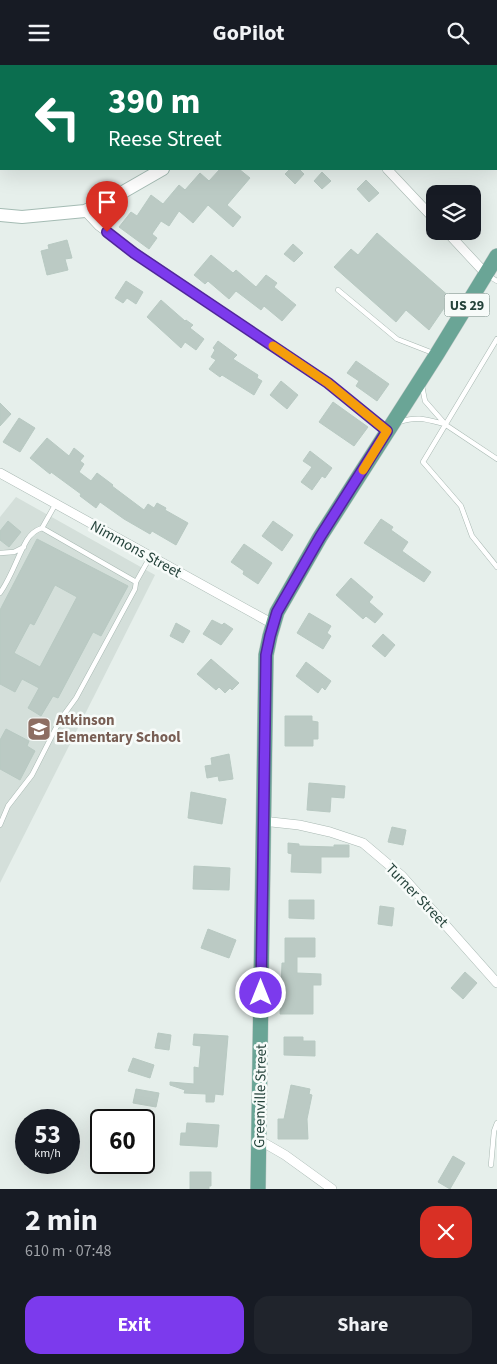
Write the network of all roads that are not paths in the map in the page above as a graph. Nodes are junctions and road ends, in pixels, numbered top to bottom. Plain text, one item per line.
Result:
1 (161, 170) edge
2 (388, 170) edge
3 (426, 210) edge
4 (85, 211) junction
5 (0, 215) edge
6 (455, 240) edge
7 (497, 256) edge
8 (492, 278) edge
9 (338, 290) dead end
10 (497, 339) edge
11 (437, 354) junction
12 (421, 379) junction
13 (446, 425) junction
14 (389, 428) junction
15 (497, 459) edge
16 (0, 473) edge
17 (55, 505) junction
18 (42, 528) junction
19 (24, 547) junction
20 (0, 553) edge
21 (150, 557) junction
22 (497, 567) edge
23 (136, 582) junction
24 (0, 593) edge
25 (273, 624) junction
26 (262, 821) junction
27 (0, 825) edge
28 (497, 983) edge
29 (497, 1123) edge
30 (259, 1140) junction
31 (491, 1165) dead end
32 (258, 1189) edge
33 (332, 1189) edge

1 - 4 street
2 - 3 street
4 - 5 street
4 - 14 street
6 - 8 street
7 - 8 main road, Greenville Street / US 29
8 - 11 main road, Greenville Street / US 29
9 - 11 lane
10 - 13 lane
11 - 12 main road, Greenville Street / US 29
12 - 13 lane
12 - 14 main road, Greenville Street / US 29
13 - 14 lane
13 - 15 lane
13 - 22 lane
14 - 25 main road, Greenville Street / US 29
16 - 17 street, Nimmons Street
17 - 18 lane
17 - 21 street, Nimmons Street
18 - 19 lane
18 - 23 lane
19 - 20 lane
19 - 24 lane
21 - 23 lane
21 - 25 street, Nimmons Street
23 - 27 lane
25 - 26 main road, Greenville Street / US 29
26 - 28 street, Turner Street
26 - 30 main road, Greenville Street / US 29
29 - 31 lane
30 - 32 main road, Greenville Street / US 29
30 - 33 street

